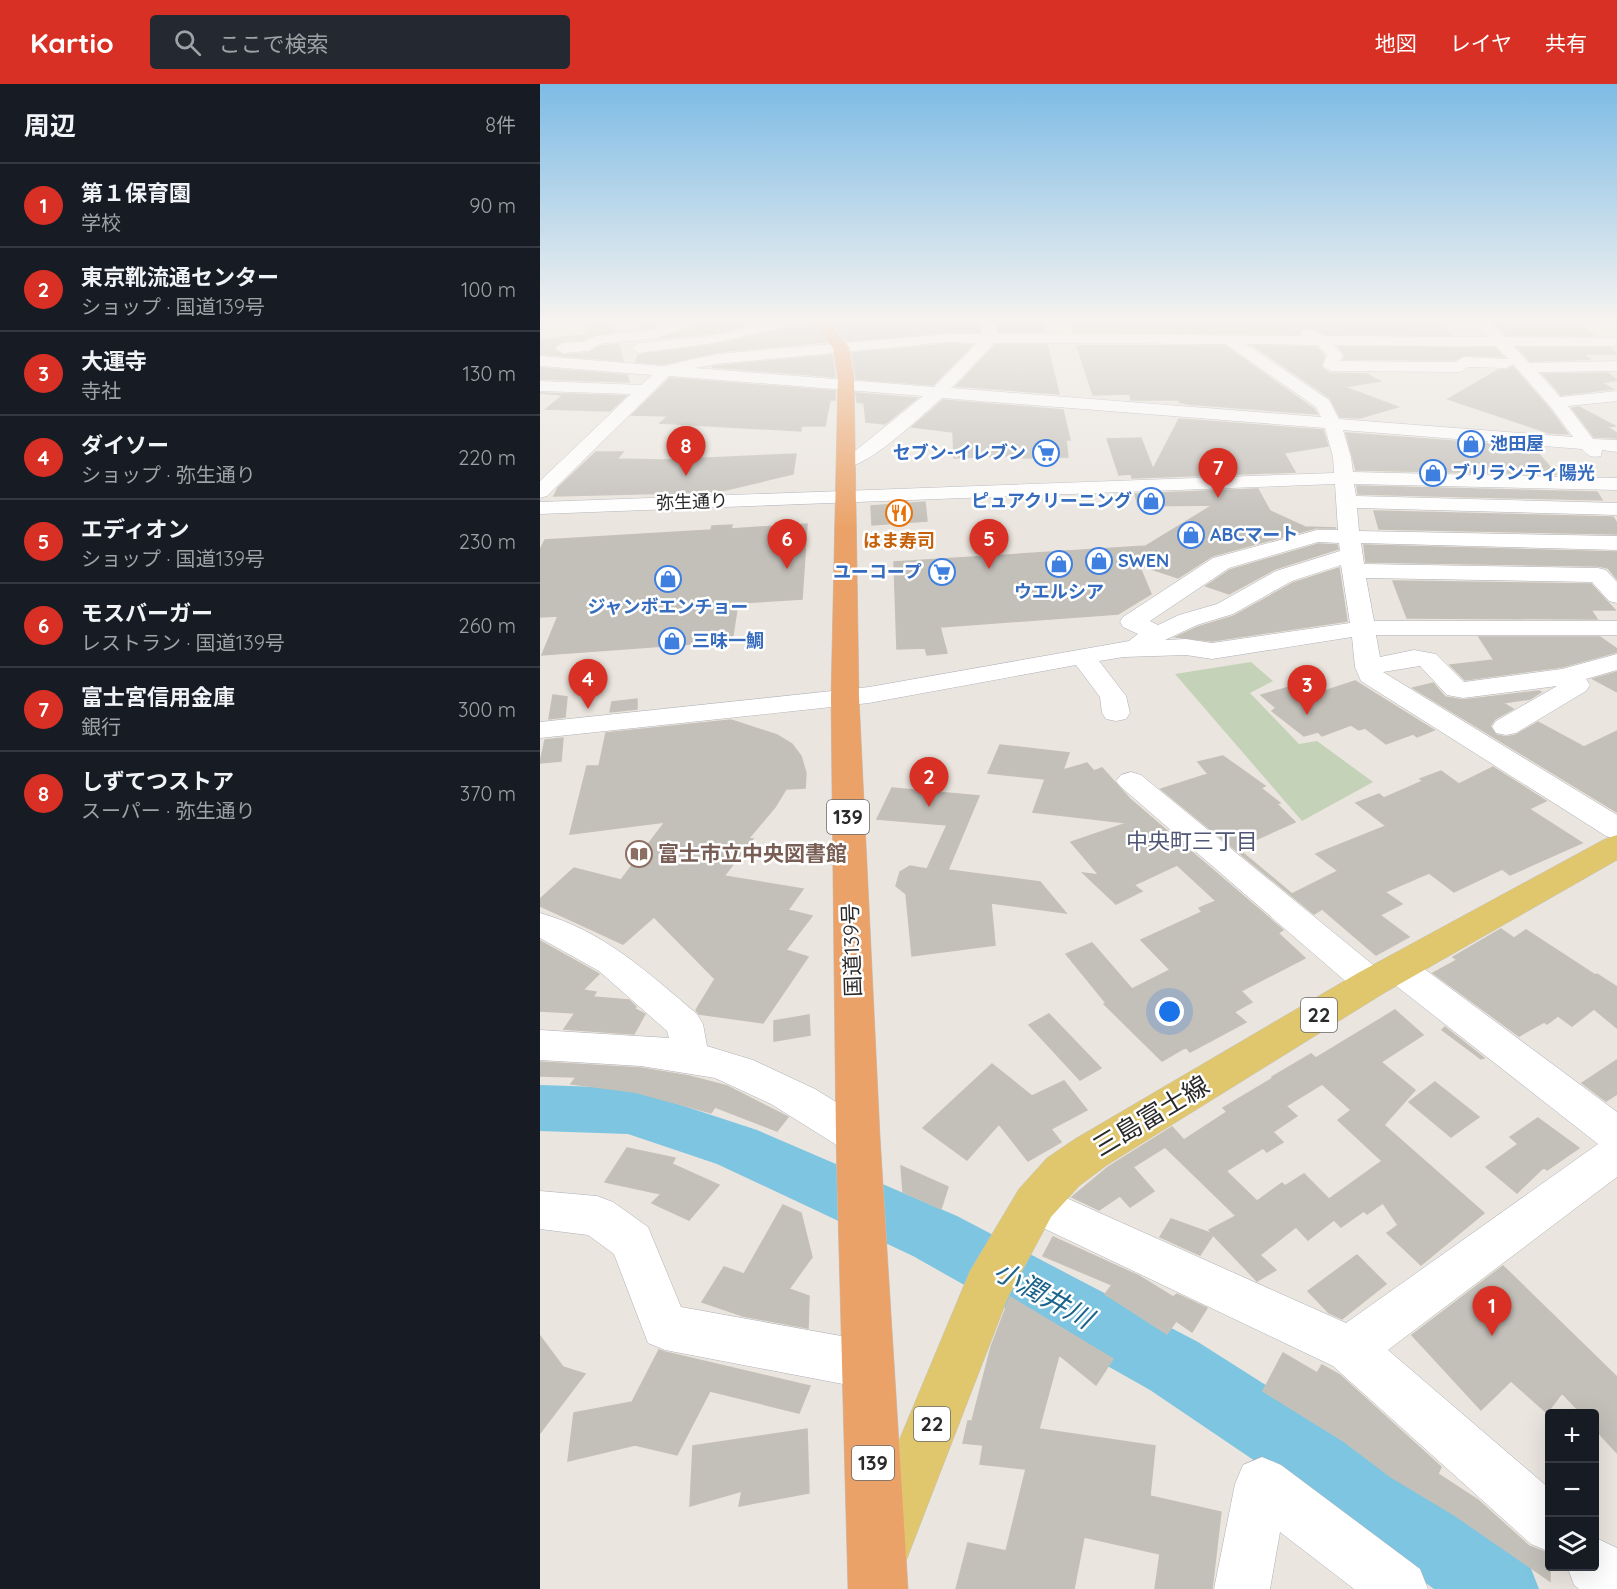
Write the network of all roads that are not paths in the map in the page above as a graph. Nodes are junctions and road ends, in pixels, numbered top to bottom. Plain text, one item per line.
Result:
1 (626, 389) edge
2 (846, 389) edge
3 (907, 389) edge
4 (943, 389) edge
5 (1301, 389) edge
6 (1545, 389) edge
7 (647, 390) joint
8 (940, 392) junction
9 (1617, 396) edge
10 (1556, 402) junction
11 (1332, 423) junction
12 (1617, 446) edge
13 (1590, 447) junction
14 (1366, 459) dead end
15 (1390, 460) dead end
16 (845, 463) junction
17 (1343, 468) junction
18 (1617, 476) edge
19 (1617, 484) edge
20 (540, 492) edge
21 (844, 496) junction
22 (1347, 502) junction
23 (540, 508) edge
24 (1617, 509) edge
25 (1578, 542) junction
26 (1617, 543) edge
27 (1352, 554) junction
28 (1598, 575) junction
29 (1617, 596) edge
30 (1362, 628) junction
31 (1617, 628) edge
32 (1158, 634) junction
33 (1124, 649) junction
34 (1083, 657) junction
35 (1617, 662) edge
36 (1368, 667) junction
37 (1564, 677) junction
38 (844, 698) junction
39 (1116, 713) dead end
40 (1506, 727) dead end
41 (540, 730) edge
42 (1131, 782) dead end
43 (1617, 829) edge
44 (1617, 846) edge
45 (540, 925) edge
46 (1384, 976) junction
47 (540, 1045) edge
48 (688, 1057) junction
49 (1617, 1135) edge
50 (858, 1137) junction
51 (1617, 1153) edge
52 (540, 1210) edge
53 (1024, 1221) junction
54 (1350, 1348) junction
55 (869, 1365) junction
56 (1545, 1521) edge
57 (1599, 1568) edge
58 (878, 1575) edge
59 (1617, 1584) edge
60 (1242, 1589) edge
61 (1400, 1589) edge

1 - 7 street
2 - 16 highway, 国道139号 / 139
3 - 8 street
4 - 8 street
5 - 11 street
6 - 10 street
7 - 20 street
8 - 11 street
8 - 16 street
9 - 10 street
10 - 13 street
11 - 13 street
11 - 17 street
12 - 13 street
13 - 15 street
13 - 18 street
14 - 17 street
16 - 21 highway, 国道139号 / 139
17 - 19 street
17 - 21 street, 弥生通り
17 - 22 street
21 - 23 street, 弥生通り
21 - 38 highway, 国道139号 / 139
22 - 24 street
22 - 27 street
25 - 26 street
25 - 27 street
25 - 28 street
27 - 28 street
27 - 30 street
27 - 32 street
27 - 32 street
28 - 29 street
30 - 31 street
30 - 33 street
30 - 36 street
32 - 33 street
33 - 34 street
34 - 38 street
34 - 39 street
35 - 37 street
36 - 37 street
36 - 43 street
37 - 40 street
38 - 41 street
38 - 50 highway, 国道139号 / 139
42 - 46 street
44 - 46 main road, 三島富士線 / 22
45 - 48 street
46 - 49 street
46 - 53 main road, 三島富士線 / 22
47 - 48 street
48 - 50 street
50 - 55 highway, 国道139号 / 139
51 - 54 street
52 - 55 street
53 - 54 street
53 - 58 main road, 三島富士線 / 22
54 - 56 street
55 - 58 highway, 国道139号 / 139
57 - 59 street
60 - 61 street

